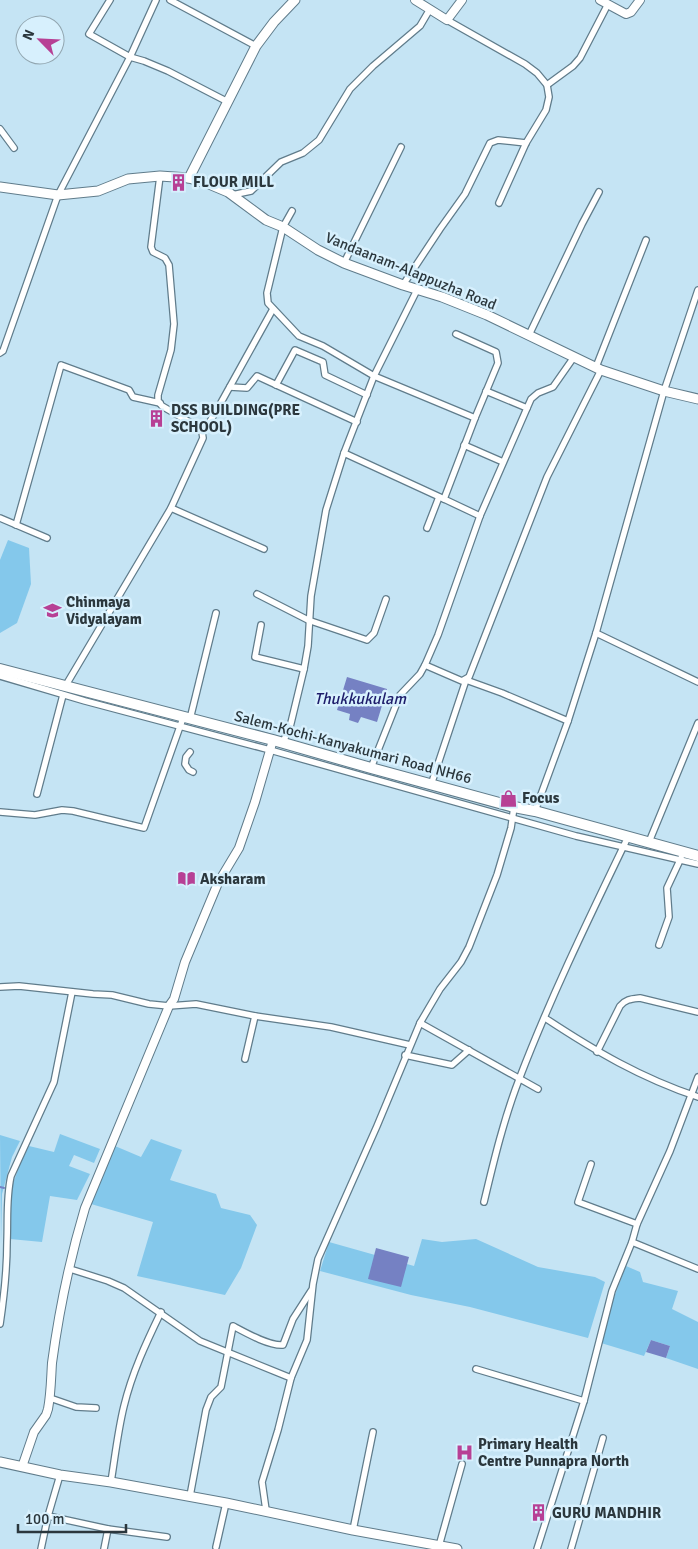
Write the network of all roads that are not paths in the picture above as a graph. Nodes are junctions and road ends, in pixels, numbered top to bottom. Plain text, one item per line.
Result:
1 (110, 0) edge
2 (156, 0) edge
3 (170, 0) edge
4 (295, 0) edge
5 (415, 0) edge
6 (462, 0) edge
7 (640, 0) edge
8 (604, 2) edge
9 (430, 10) junction
10 (447, 20) junction
11 (256, 46) junction
12 (130, 57) junction
13 (548, 85) junction
14 (228, 102) junction
15 (0, 129) edge
16 (526, 143) junction
17 (401, 147) dead end
18 (14, 148) dead end
19 (160, 176) junction
20 (189, 178) junction
21 (0, 187) edge
22 (599, 192) dead end
23 (58, 195) junction
24 (232, 195) junction
25 (499, 203) dead end
26 (292, 211) dead end
27 (283, 227) junction
28 (646, 240) dead end
29 (344, 262) junction
30 (403, 285) junction
31 (417, 290) junction
32 (698, 290) edge
33 (273, 309) junction
34 (456, 334) dead end
35 (529, 335) junction
36 (0, 353) edge
37 (574, 357) junction
38 (599, 368) junction
39 (374, 376) junction
40 (276, 385) junction
41 (230, 387) junction
42 (664, 390) junction
43 (486, 392) junction
44 (367, 394) junction
45 (698, 399) edge
46 (160, 403) junction
47 (527, 408) junction
48 (475, 418) junction
49 (357, 422) junction
50 (202, 432) junction
51 (464, 445) junction
52 (344, 453) junction
53 (503, 462) junction
54 (442, 498) junction
55 (171, 508) junction
56 (480, 516) junction
57 (0, 518) edge
58 (16, 525) junction
59 (427, 528) dead end
60 (47, 538) dead end
61 (264, 549) dead end
62 (257, 594) dead end
63 (386, 599) dead end
64 (216, 614) dead end
65 (308, 620) junction
66 (261, 625) dead end
67 (596, 633) junction
68 (425, 666) junction
69 (0, 669) edge
70 (304, 669) junction
71 (0, 676) edge
72 (466, 680) junction
73 (698, 682) edge
74 (64, 690) junction
75 (185, 721) junction
76 (568, 721) junction
77 (698, 723) edge
78 (276, 744) junction
79 (190, 752) dead end
80 (371, 768) junction
81 (193, 772) dead end
82 (431, 785) junction
83 (36, 794) dead end
84 (514, 807) junction
85 (535, 811) junction
86 (0, 812) edge
87 (512, 818) junction
88 (626, 842) junction
89 (649, 842) junction
90 (681, 856) junction
91 (698, 856) edge
92 (698, 864) edge
93 (658, 945) dead end
94 (0, 987) edge
95 (72, 992) junction
96 (169, 1006) junction
97 (698, 1012) edge
98 (255, 1016) junction
99 (545, 1018) junction
100 (420, 1023) junction
101 (410, 1045) junction
102 (468, 1050) junction
103 (597, 1052) junction
104 (405, 1056) junction
105 (245, 1059) dead end
106 (698, 1077) edge
107 (520, 1078) junction
108 (538, 1089) dead end
109 (691, 1095) junction
110 (698, 1097) edge
111 (591, 1164) dead end
112 (484, 1202) dead end
113 (637, 1224) junction
114 (632, 1242) junction
115 (0, 1250) edge
116 (7, 1251) junction
117 (70, 1269) junction
118 (698, 1269) edge
119 (312, 1289) junction
120 (161, 1312) junction
121 (0, 1324) edge
122 (228, 1353) junction
123 (476, 1368) dead end
124 (291, 1378) junction
125 (50, 1398) junction
126 (584, 1401) junction
127 (96, 1408) dead end
128 (373, 1432) dead end
129 (603, 1438) dead end
130 (0, 1462) edge
131 (462, 1464) dead end
132 (22, 1467) junction
133 (60, 1475) junction
134 (111, 1482) junction
135 (190, 1496) junction
136 (226, 1503) junction
137 (266, 1510) junction
138 (48, 1516) junction
139 (108, 1529) junction
140 (354, 1530) junction
141 (167, 1536) dead end
142 (440, 1546) junction
143 (216, 1547) dead end
144 (41, 1549) edge
145 (104, 1549) edge
146 (458, 1549) edge
147 (537, 1549) edge
148 (571, 1549) edge

1 - 12 street
2 - 12 street
3 - 11 street
4 - 11 main road
5 - 9 street
6 - 10 street
7 - 8 street
8 - 13 street
9 - 10 street
9 - 24 street
10 - 13 street
11 - 14 main road
12 - 14 street
12 - 23 street
13 - 16 street
14 - 20 main road
15 - 18 street
16 - 25 street
16 - 30 street
17 - 29 street
19 - 20 main road, Vandaanam-Alappuzha Road
19 - 23 main road, Vandaanam-Alappuzha Road
19 - 46 street
20 - 24 main road, Vandaanam-Alappuzha Road
21 - 23 main road, Vandaanam-Alappuzha Road
22 - 35 street
23 - 36 street
24 - 27 main road, Vandaanam-Alappuzha Road
26 - 27 street
27 - 29 main road, Vandaanam-Alappuzha Road
27 - 33 street
28 - 38 street
29 - 30 main road, Vandaanam-Alappuzha Road
30 - 31 main road, Vandaanam-Alappuzha Road
31 - 35 main road, Vandaanam-Alappuzha Road
31 - 39 street
32 - 42 street
33 - 39 street
33 - 41 street
34 - 43 street
35 - 37 main road, Vandaanam-Alappuzha Road
37 - 38 main road, Vandaanam-Alappuzha Road
37 - 47 street
38 - 42 main road, Vandaanam-Alappuzha Road
38 - 72 street
39 - 44 street
39 - 48 street
40 - 41 street
40 - 44 street
40 - 49 street
41 - 50 street
42 - 45 main road, Vandaanam-Alappuzha Road
42 - 67 street
43 - 47 street
43 - 48 street
44 - 49 street
46 - 50 street
46 - 58 street
47 - 53 street
48 - 51 street
49 - 52 street
50 - 55 street
51 - 53 street
51 - 54 street
52 - 54 street
52 - 65 street
53 - 56 street
54 - 56 street
54 - 59 street
55 - 61 street
55 - 74 street
56 - 68 street
57 - 58 street
58 - 60 street
62 - 65 street
63 - 65 street
64 - 75 street
65 - 70 street
66 - 70 street
67 - 73 street
67 - 76 street
68 - 72 street
68 - 80 street
69 - 74 highway, Salem-Kochi-Kanyakumari Road NH66
70 - 78 street
71 - 74 street
72 - 76 street
72 - 82 street
74 - 75 highway, Salem-Kochi-Kanyakumari Road NH66
74 - 83 street
75 - 78 highway, Salem-Kochi-Kanyakumari Road NH66
75 - 86 street
76 - 85 street
77 - 89 street
78 - 80 highway, Salem-Kochi-Kanyakumari Road NH66
78 - 87 street
78 - 96 street
79 - 81 street
80 - 82 highway, Salem-Kochi-Kanyakumari Road NH66
82 - 84 highway, Salem-Kochi-Kanyakumari Road NH66
84 - 85 highway, Salem-Kochi-Kanyakumari Road NH66
84 - 87 street
85 - 88 highway, Salem-Kochi-Kanyakumari Road NH66
87 - 88 street
87 - 100 street
88 - 89 highway, Salem-Kochi-Kanyakumari Road NH66
88 - 90 street
88 - 99 street
89 - 90 highway, Salem-Kochi-Kanyakumari Road NH66
90 - 91 highway, Salem-Kochi-Kanyakumari Road NH66
90 - 92 street
90 - 93 street
94 - 95 street
95 - 96 street
95 - 116 street
96 - 98 street
96 - 117 street
97 - 103 street
98 - 101 street
98 - 105 street
99 - 103 street
99 - 107 street
100 - 101 street
100 - 102 street
101 - 104 street
102 - 104 street
102 - 107 street
103 - 109 street
104 - 119 street
106 - 109 street
107 - 108 street
107 - 112 street
109 - 110 street
109 - 113 street
111 - 113 street
113 - 114 street
114 - 118 street
114 - 126 street
115 - 116 street
116 - 121 street
117 - 120 street
117 - 125 street
119 - 122 street
119 - 124 street
120 - 122 street
120 - 134 street
122 - 124 street
122 - 135 street
123 - 126 street
124 - 137 street
125 - 127 street
125 - 132 street
126 - 147 street
128 - 140 street
129 - 148 street
130 - 132 main road
131 - 142 street
132 - 133 main road
133 - 134 main road
133 - 138 street
134 - 135 main road
135 - 136 main road
136 - 137 main road
136 - 143 street
137 - 140 main road
138 - 139 street
138 - 144 street
139 - 141 street
139 - 145 street
140 - 142 main road
142 - 146 main road

